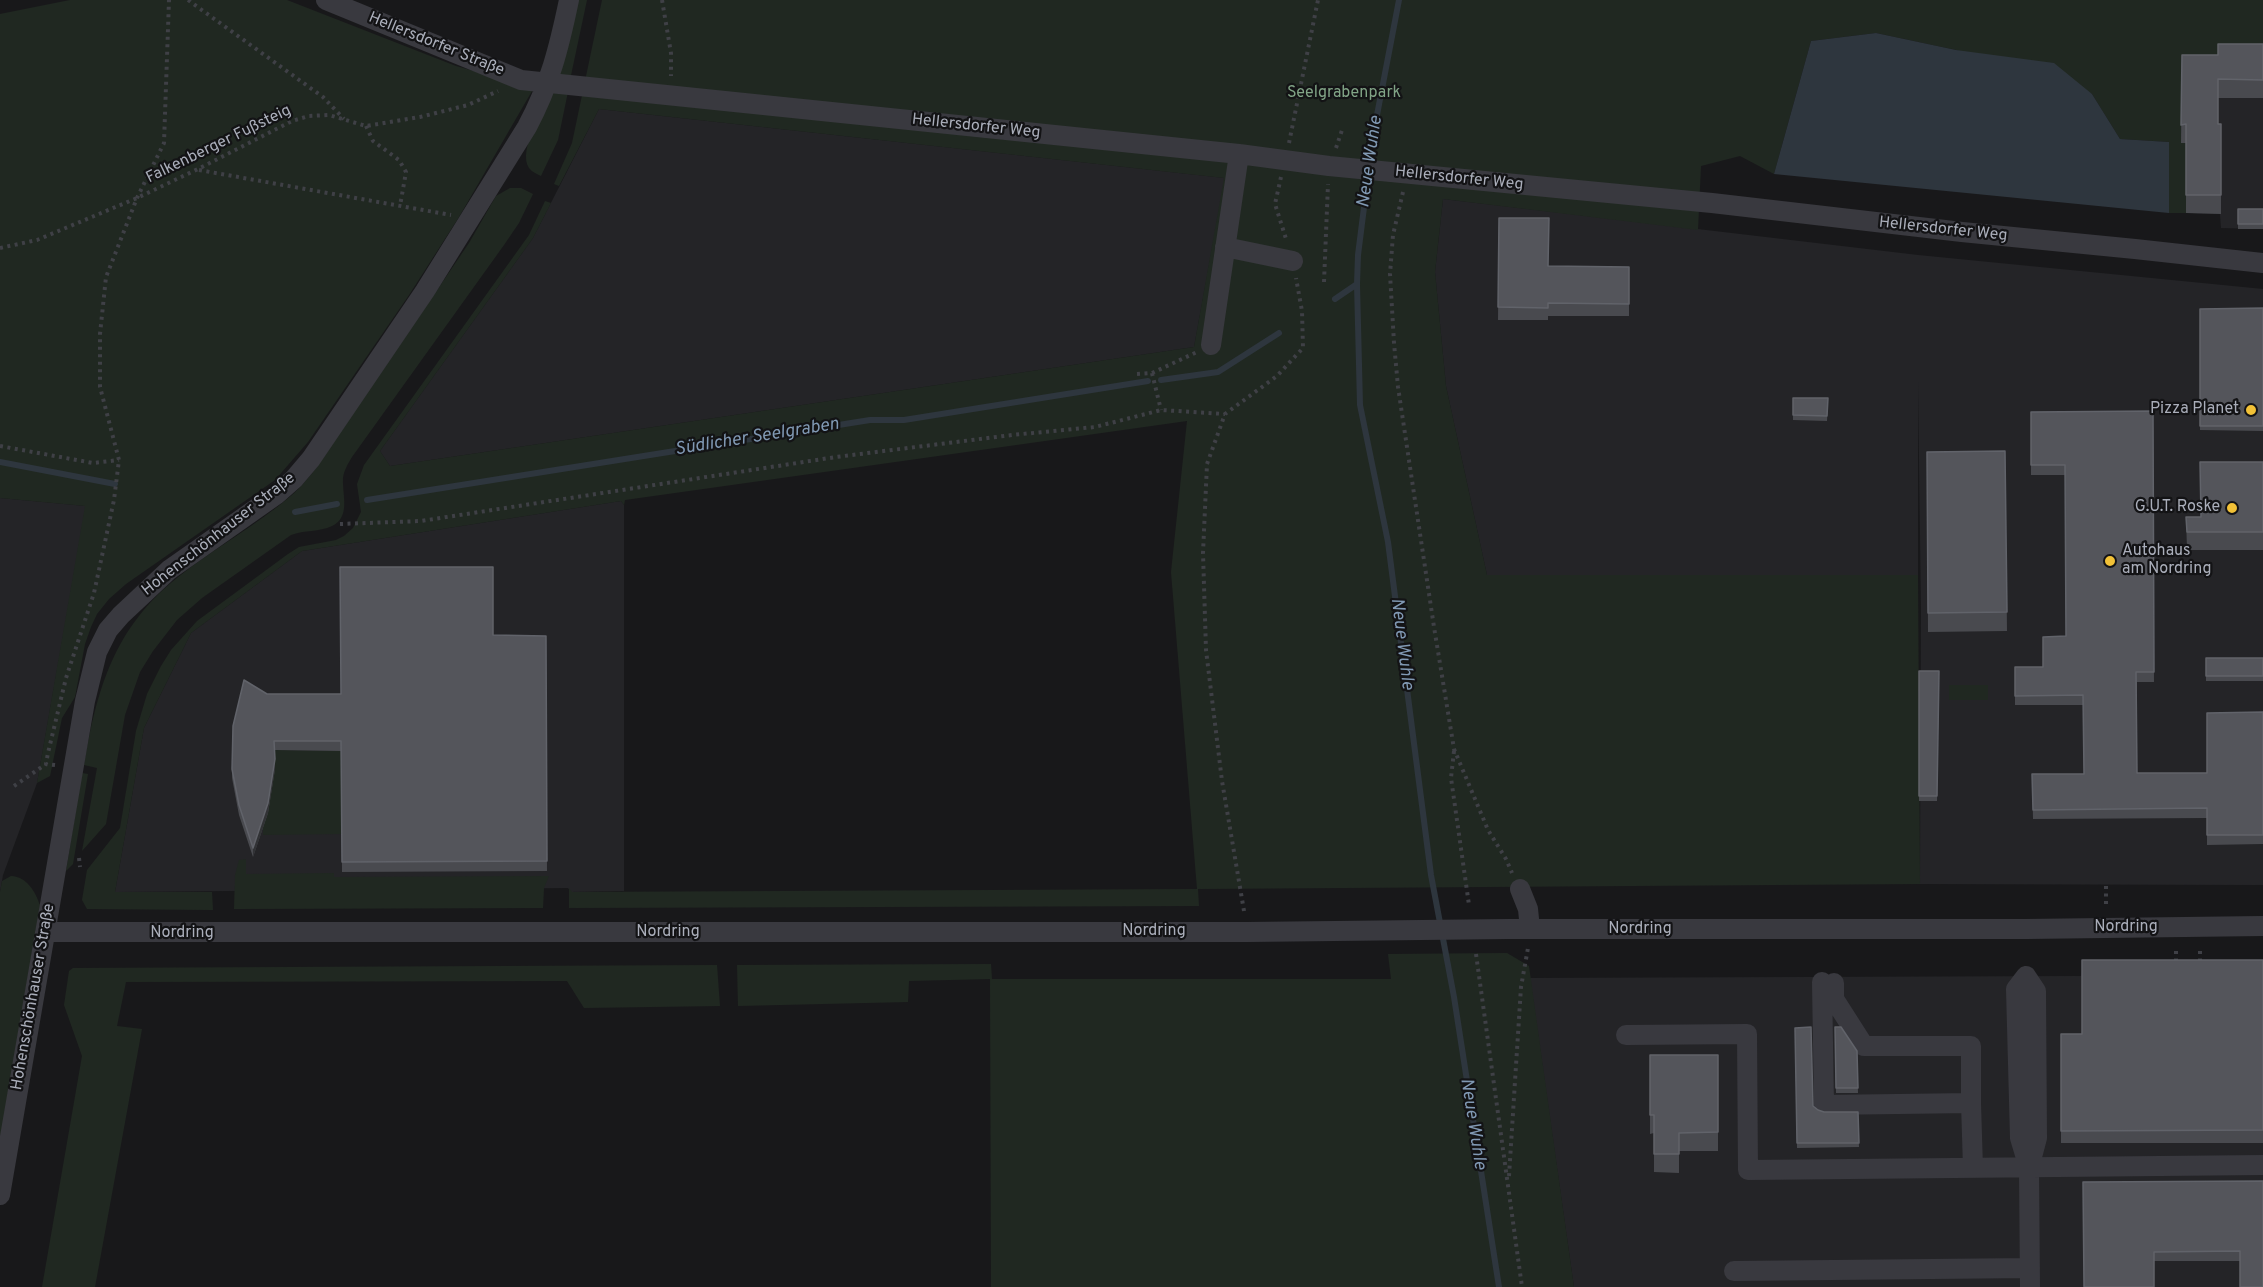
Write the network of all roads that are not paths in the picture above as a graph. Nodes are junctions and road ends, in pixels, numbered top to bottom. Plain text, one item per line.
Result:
1 (326, 0) edge
2 (569, 0) edge
3 (548, 82) junction
4 (1239, 154) junction
5 (1226, 247) junction
6 (1293, 261) road end
7 (2263, 263) edge
8 (1211, 345) road end
9 (1520, 889) road end
10 (2263, 926) edge
11 (1530, 929) junction
12 (45, 933) junction
13 (1626, 1035) dead end
14 (1971, 1103) junction
15 (2263, 1165) edge
16 (2029, 1167) junction
17 (1973, 1168) junction
18 (0, 1195) edge
19 (1734, 1271) dead end
20 (2030, 1278) edge

1 - 3 street, Hellersdorfer Straße
2 - 3 street, Hohenschönhauser Straße
3 - 4 street, Hellersdorfer Weg
3 - 12 street, Hohenschönhauser Straße
4 - 5 street
4 - 7 street, Hellersdorfer Weg
5 - 6 street
5 - 8 street
9 - 11 street
10 - 11 street, Nordring
11 - 12 street, Nordring
12 - 18 street, Hohenschönhauser Straße
13 - 17 street
14 - 14 street
14 - 17 street
15 - 16 street
16 - 16 street
16 - 17 street
16 - 20 street
19 - 20 street

